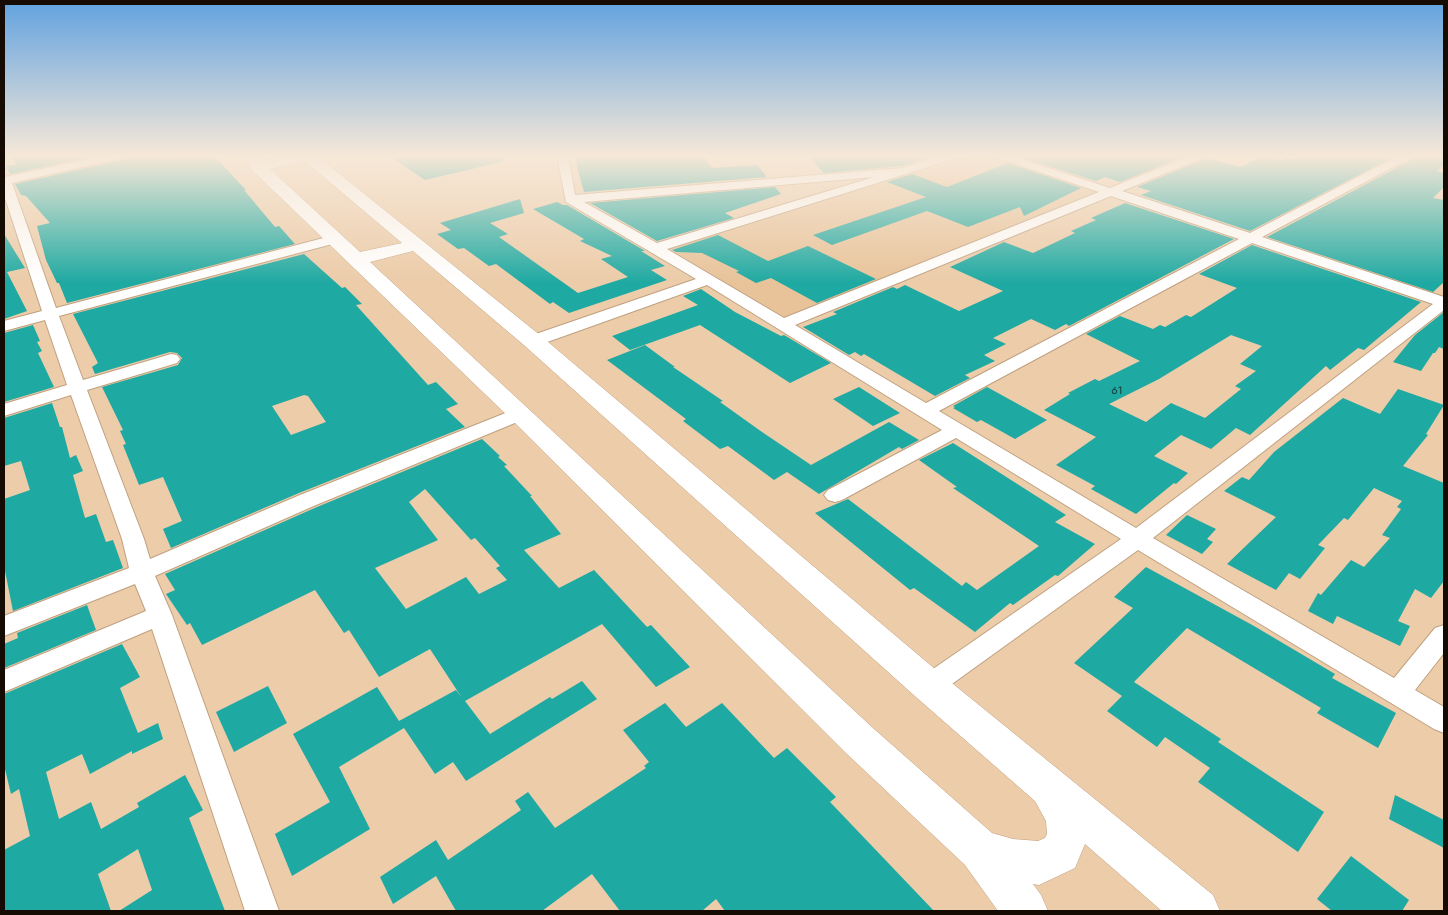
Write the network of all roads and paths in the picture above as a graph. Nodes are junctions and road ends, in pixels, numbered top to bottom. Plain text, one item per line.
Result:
1 (10, 198) edge
2 (293, 198) edge
3 (359, 198) edge
4 (585, 198) edge
5 (815, 198) edge
6 (1096, 198) edge
7 (1127, 198) edge
8 (1327, 198) edge
9 (570, 199) joint
10 (1250, 238) junction
11 (335, 239) junction
12 (416, 245) junction
13 (656, 248) junction
14 (356, 259) junction
15 (707, 280) junction
16 (1444, 303) edge
17 (50, 313) junction
18 (782, 325) junction
19 (4, 326) edge
20 (533, 341) junction
21 (171, 359) dead end
22 (79, 388) junction
23 (4, 410) edge
24 (924, 411) junction
25 (520, 414) junction
26 (956, 430) junction
27 (835, 495) dead end
28 (1137, 539) junction
29 (142, 572) junction
30 (160, 615) junction
31 (4, 626) edge
32 (1444, 635) edge
33 (4, 681) edge
34 (929, 686) junction
35 (1397, 693) junction
36 (1444, 721) edge
37 (1048, 786) junction
38 (980, 850) junction
39 (262, 911) edge
40 (1024, 911) edge
41 (1197, 911) edge

1 - 17 street
2 - 11 main road
3 - 12 main road
4 - 9 street
5 - 13 street
6 - 18 street
7 - 10 street
8 - 10 street
9 - 13 street
10 - 16 street
10 - 24 street
11 - 14 main road
11 - 17 street
12 - 14 main road
12 - 20 main road
13 - 15 street
14 - 25 main road
15 - 18 street
15 - 20 street
16 - 28 street
17 - 19 street
17 - 22 street
18 - 24 street
20 - 34 main road
21 - 22 street
22 - 23 street
22 - 29 street
24 - 26 street
25 - 29 street
25 - 38 main road
26 - 27 street
26 - 28 street
28 - 34 street
28 - 35 street
29 - 30 street
29 - 31 street
30 - 33 street
30 - 39 street
32 - 35 street
34 - 37 main road
35 - 36 street
37 - 38 main road
37 - 41 main road
38 - 40 main road

